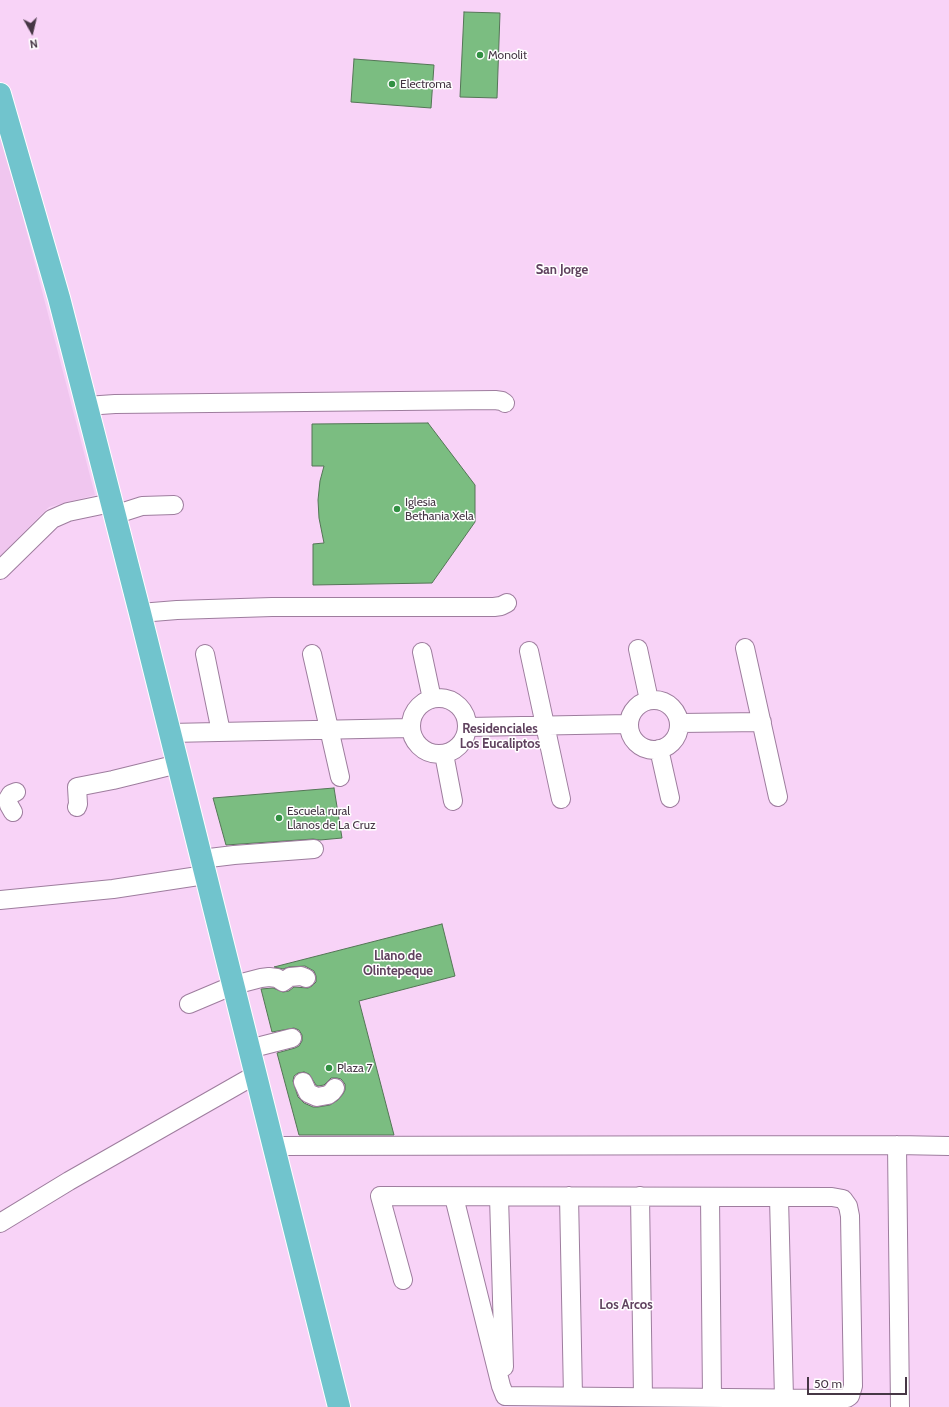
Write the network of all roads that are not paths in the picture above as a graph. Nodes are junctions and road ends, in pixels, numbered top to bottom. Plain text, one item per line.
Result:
1 (0, 94) edge
2 (505, 403) dead end
3 (86, 406) junction
4 (174, 505) dead end
5 (112, 509) junction
6 (0, 570) edge
7 (507, 603) dead end
8 (140, 613) junction
9 (746, 648) dead end
10 (638, 649) dead end
11 (529, 651) dead end
12 (422, 652) dead end
13 (205, 654) dead end
14 (312, 654) dead end
15 (432, 699) junction
16 (649, 700) junction
17 (762, 722) junction
18 (680, 723) junction
19 (628, 724) junction
20 (545, 726) junction
21 (468, 727) junction
22 (410, 728) junction
23 (330, 730) junction
24 (221, 732) junction
25 (170, 733) junction
26 (659, 749) junction
27 (444, 754) junction
28 (178, 764) junction
29 (340, 777) dead end
30 (16, 792) dead end
31 (778, 797) dead end
32 (670, 798) dead end
33 (453, 800) dead end
34 (561, 800) dead end
35 (77, 807) dead end
36 (13, 812) dead end
37 (314, 849) dead end
38 (203, 867) junction
39 (0, 900) edge
40 (306, 978) dead end
41 (234, 986) junction
42 (189, 1004) dead end
43 (292, 1038) dead end
44 (249, 1049) junction
45 (255, 1075) junction
46 (303, 1082) dead end
47 (335, 1088) dead end
48 (897, 1145) junction
49 (273, 1146) junction
50 (949, 1146) edge
51 (569, 1196) junction
52 (640, 1196) junction
53 (710, 1196) junction
54 (454, 1197) junction
55 (499, 1197) junction
56 (779, 1198) junction
57 (0, 1223) edge
58 (403, 1280) dead end
59 (504, 1396) junction
60 (573, 1396) junction
61 (644, 1397) junction
62 (712, 1398) junction
63 (784, 1398) junction
64 (340, 1407) edge
65 (900, 1407) edge

1 - 3 main road
2 - 3 street
3 - 5 main road
4 - 5 street
5 - 6 street
5 - 8 main road
7 - 8 street
8 - 25 main road
9 - 17 street
10 - 16 street
11 - 20 street
12 - 15 street
13 - 24 street
14 - 23 street
15 - 21 street
15 - 22 street
16 - 18 street
16 - 19 street
17 - 18 street
17 - 31 street
18 - 26 street
19 - 20 street
19 - 26 street
20 - 21 street
20 - 34 street
21 - 27 street
22 - 23 street
22 - 27 street
23 - 24 street
23 - 29 street
24 - 25 street
25 - 28 main road
26 - 32 street
27 - 33 street
28 - 35 street
28 - 38 main road
30 - 36 street
37 - 38 street
38 - 39 street
38 - 41 main road
40 - 41 street
41 - 42 street
41 - 44 main road
43 - 44 street
44 - 45 main road
45 - 49 main road
45 - 57 street
46 - 47 street
48 - 49 street
48 - 50 street
48 - 65 street
49 - 64 main road
51 - 52 street
51 - 55 street
51 - 60 street
52 - 53 street
52 - 61 street
53 - 56 street
53 - 62 street
54 - 55 street
54 - 58 street
54 - 59 street
55 - 59 street
56 - 63 street
56 - 63 street
59 - 60 street
60 - 61 street
61 - 62 street
62 - 63 street

